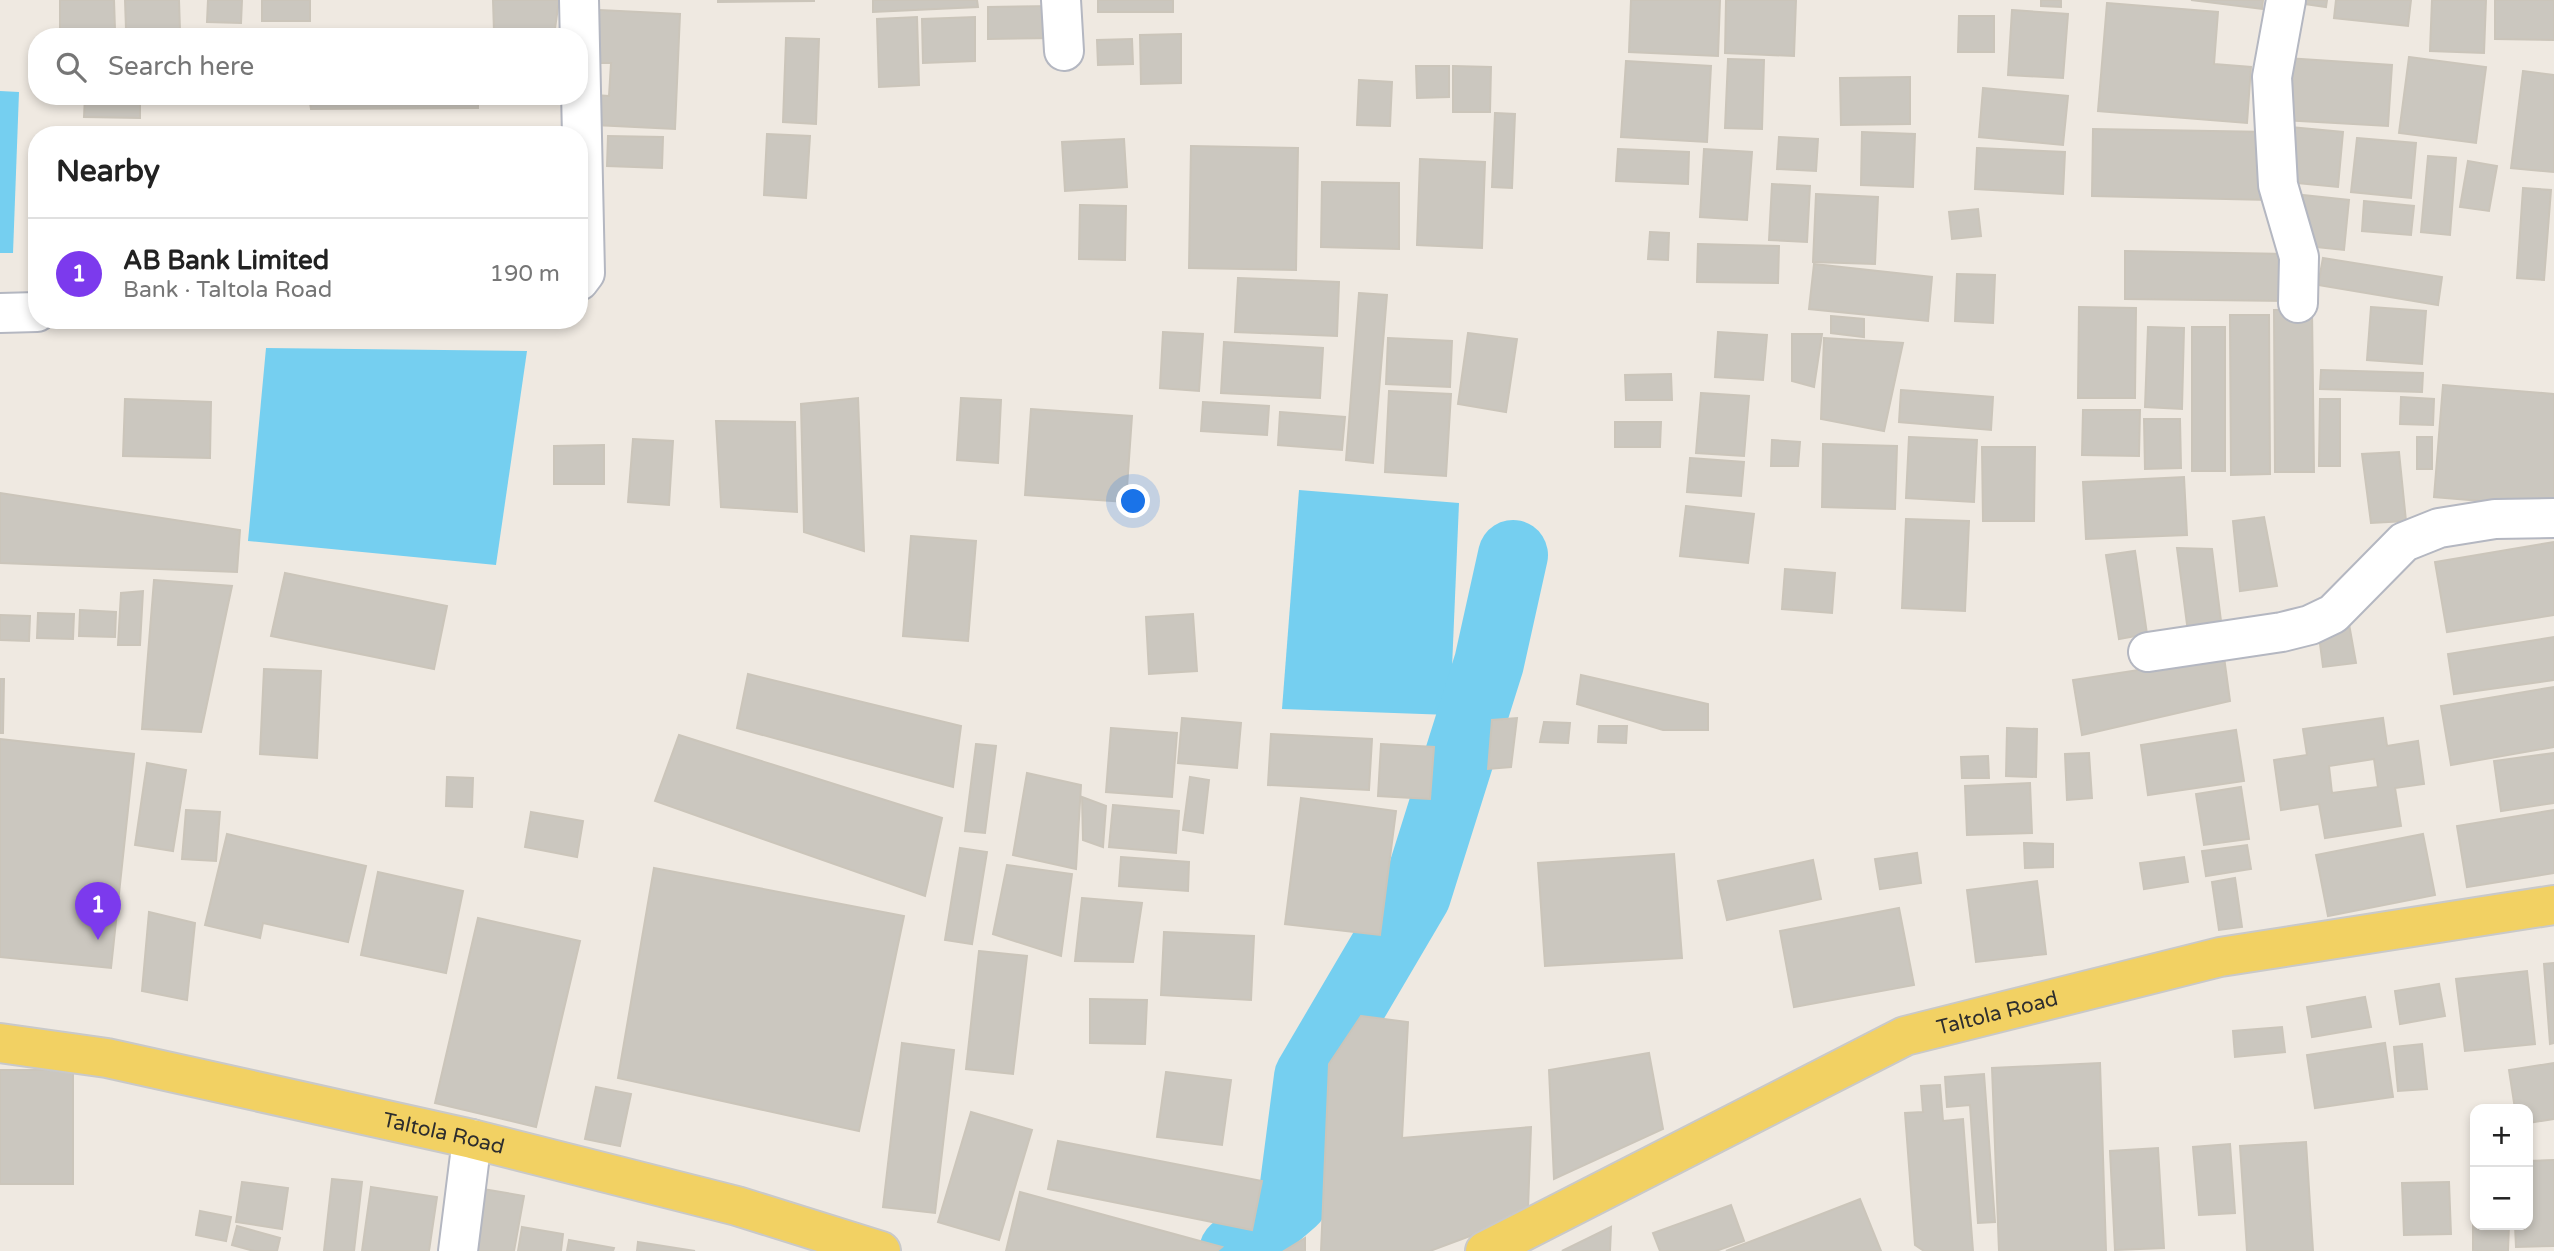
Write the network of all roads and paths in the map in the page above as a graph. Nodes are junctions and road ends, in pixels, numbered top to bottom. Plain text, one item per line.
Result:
1 (579, 0) edge
2 (1061, 0) edge
3 (2286, 0) edge
4 (580, 28) edge
5 (1064, 51) dead end
6 (581, 105) edge
7 (582, 126) edge
8 (2298, 303) dead end
9 (28, 312) edge
10 (0, 313) edge
11 (2554, 518) edge
12 (2148, 652) dead end
13 (2554, 905) edge
14 (0, 1042) edge
15 (472, 1139) junction
16 (458, 1251) edge
17 (881, 1251) edge
18 (1485, 1251) edge

1 - 4 street
2 - 5 street
3 - 8 street
6 - 7 street
9 - 10 street
11 - 12 street
13 - 18 main road, Taltola Road
14 - 15 main road, Taltola Road
15 - 16 street
15 - 17 main road, Taltola Road

